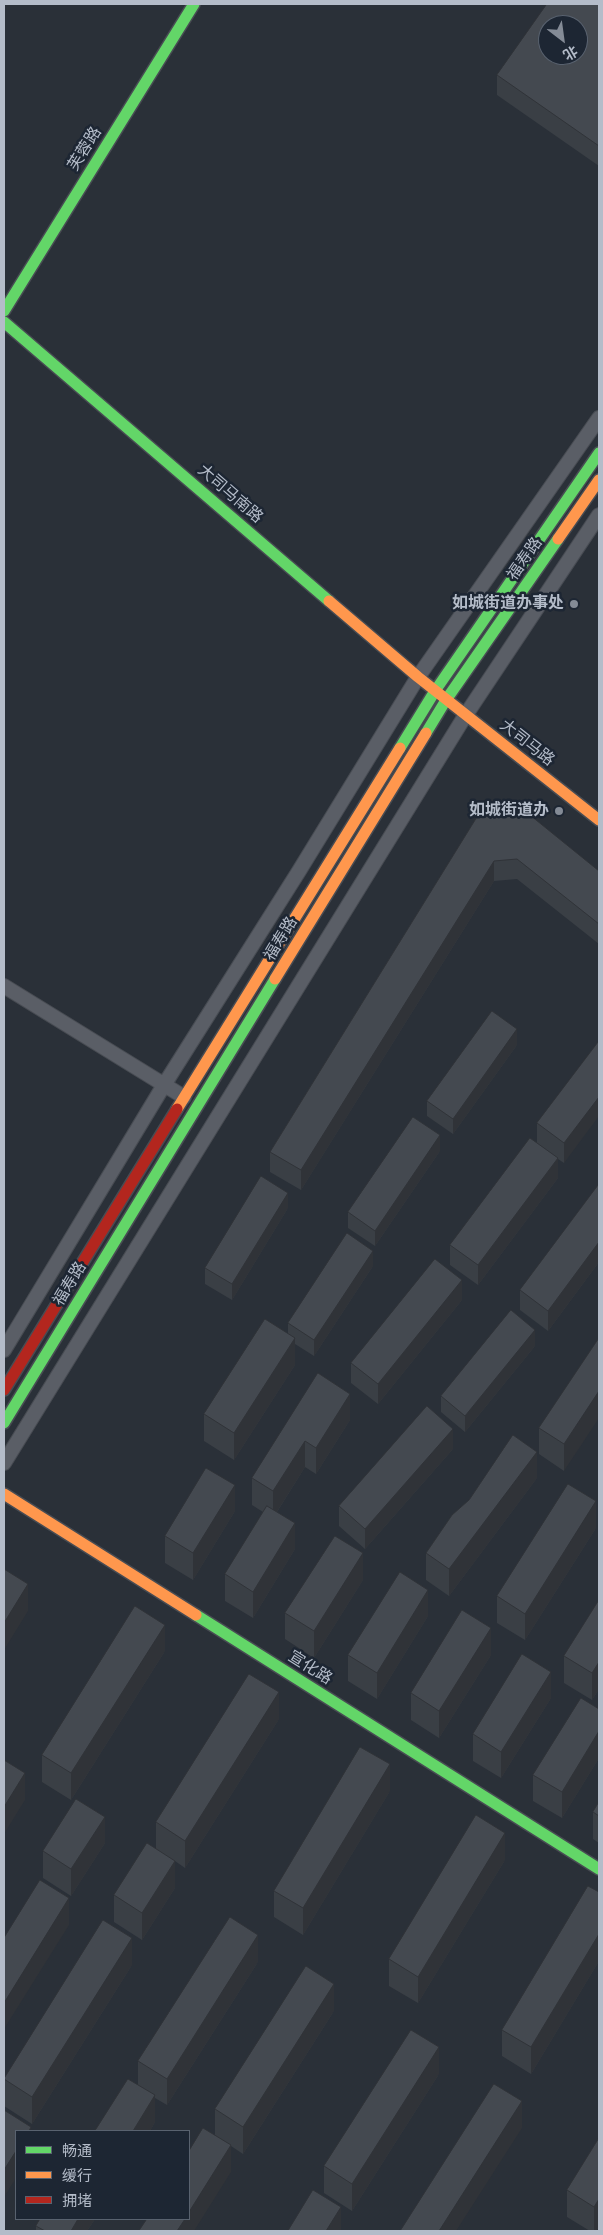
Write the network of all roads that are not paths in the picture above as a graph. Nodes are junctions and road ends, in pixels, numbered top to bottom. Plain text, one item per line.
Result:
1 (194, 4) edge
2 (4, 311) edge
3 (4, 322) edge
4 (599, 418) edge
5 (599, 454) edge
6 (599, 480) edge
7 (599, 515) edge
8 (418, 677) junction
9 (435, 691) junction
10 (446, 700) junction
11 (465, 716) junction
12 (599, 820) edge
13 (4, 986) edge
14 (164, 1085) junction
15 (184, 1097) junction
16 (4, 1350) edge
17 (4, 1390) edge
18 (4, 1423) edge
19 (4, 1463) edge
20 (4, 1494) edge
21 (599, 1869) edge

1 - 2 main road, 芙蓉路
3 - 8 main road, 大司马南路
4 - 8 street
5 - 9 main road, 福寿路
6 - 10 main road, 福寿路
7 - 11 street
8 - 9 main road, 大司马南路
8 - 14 street
9 - 10 main road, 大司马路
9 - 15 main road, 福寿路
10 - 11 main road, 大司马路
10 - 18 main road, 福寿路
11 - 12 main road, 大司马路
11 - 19 street
13 - 14 street
14 - 15 street
14 - 16 street
15 - 17 main road, 福寿路
20 - 21 main road, 宣化路

